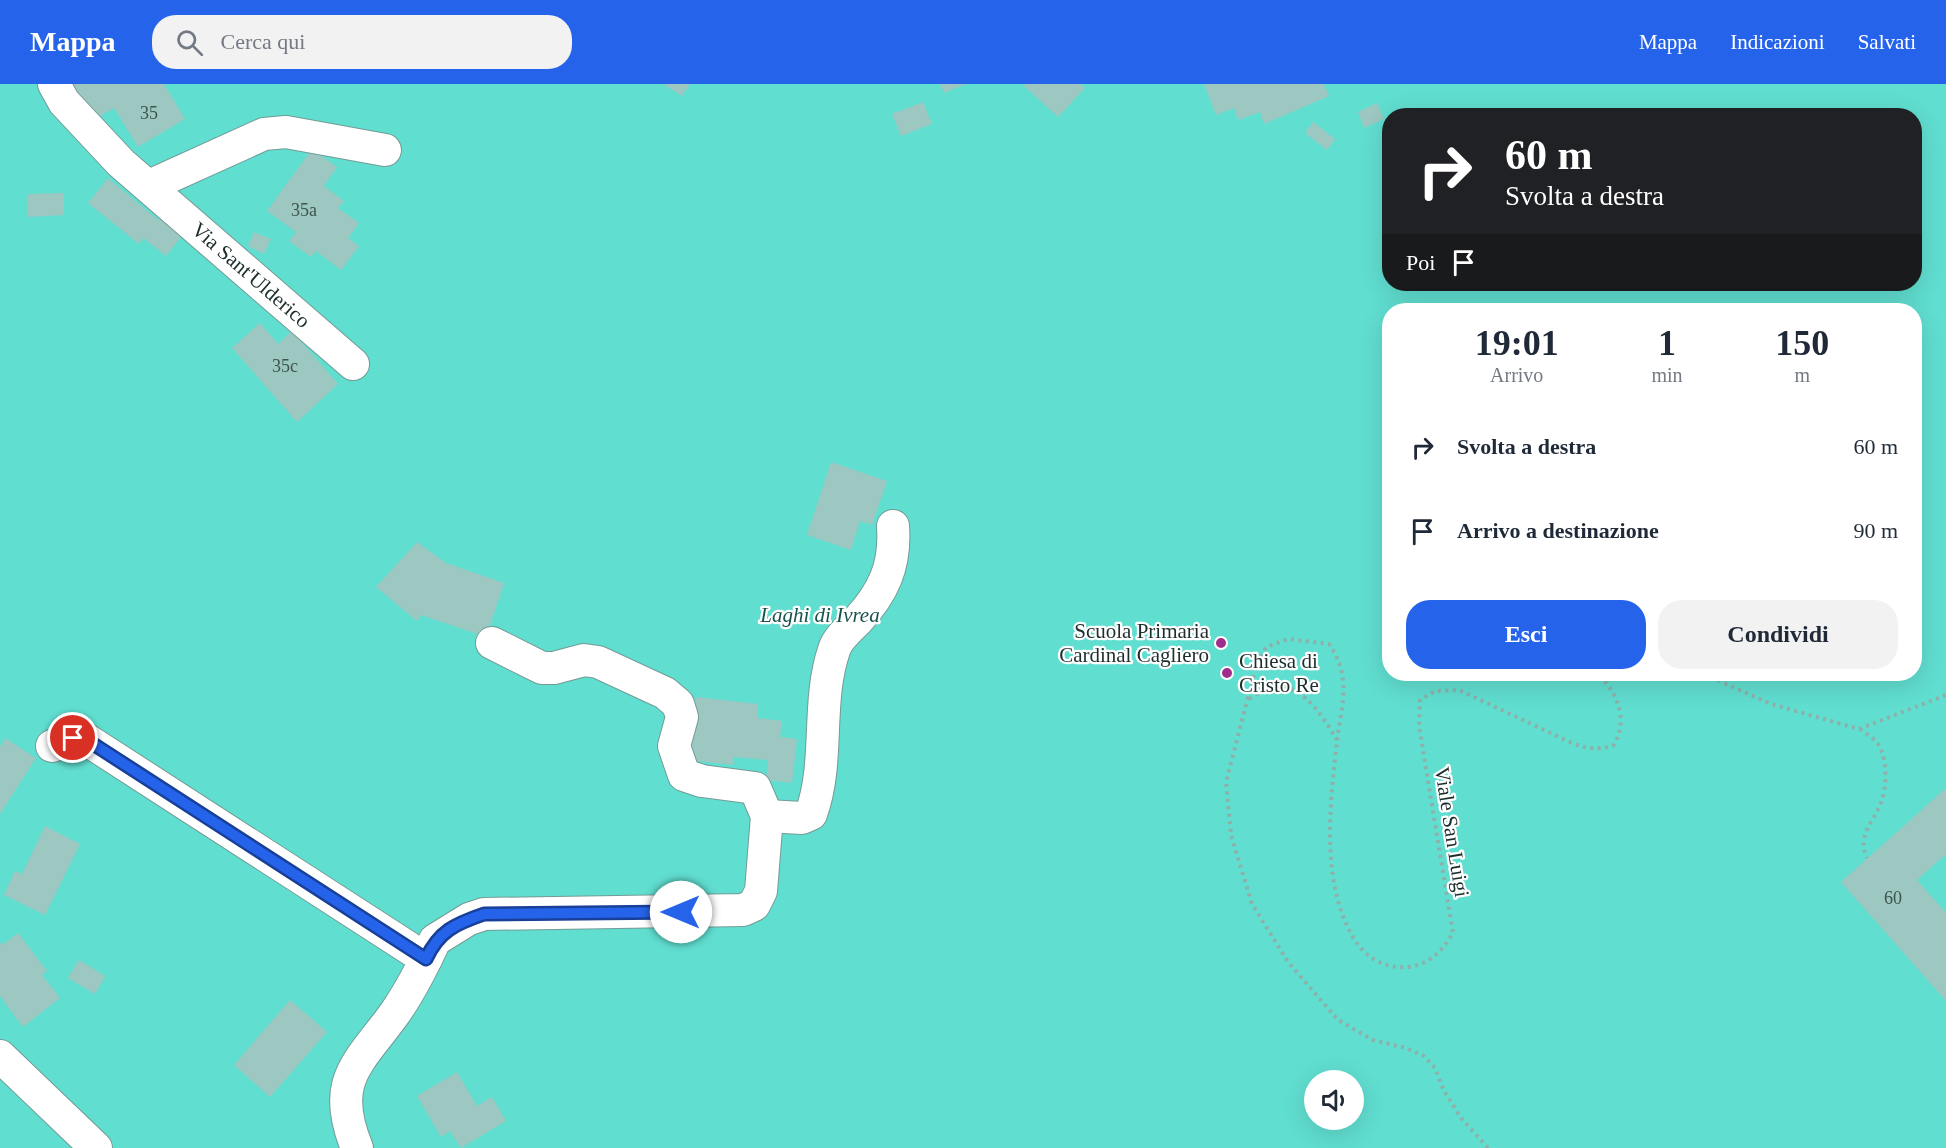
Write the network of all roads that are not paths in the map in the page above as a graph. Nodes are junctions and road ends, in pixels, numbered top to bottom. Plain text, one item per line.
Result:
1 (54, 84) edge
2 (385, 150) dead end
3 (149, 186) junction
4 (353, 364) dead end
5 (893, 526) dead end
6 (492, 643) dead end
7 (52, 746) dead end
8 (767, 816) junction
9 (426, 959) junction
10 (0, 1056) edge
11 (96, 1148) edge
12 (357, 1148) edge

1 - 3 street, Via Sant'Ulderico
2 - 3 street
3 - 4 street, Via Sant'Ulderico
5 - 8 street
6 - 8 street
7 - 9 street
8 - 9 street
9 - 12 street
10 - 11 street

